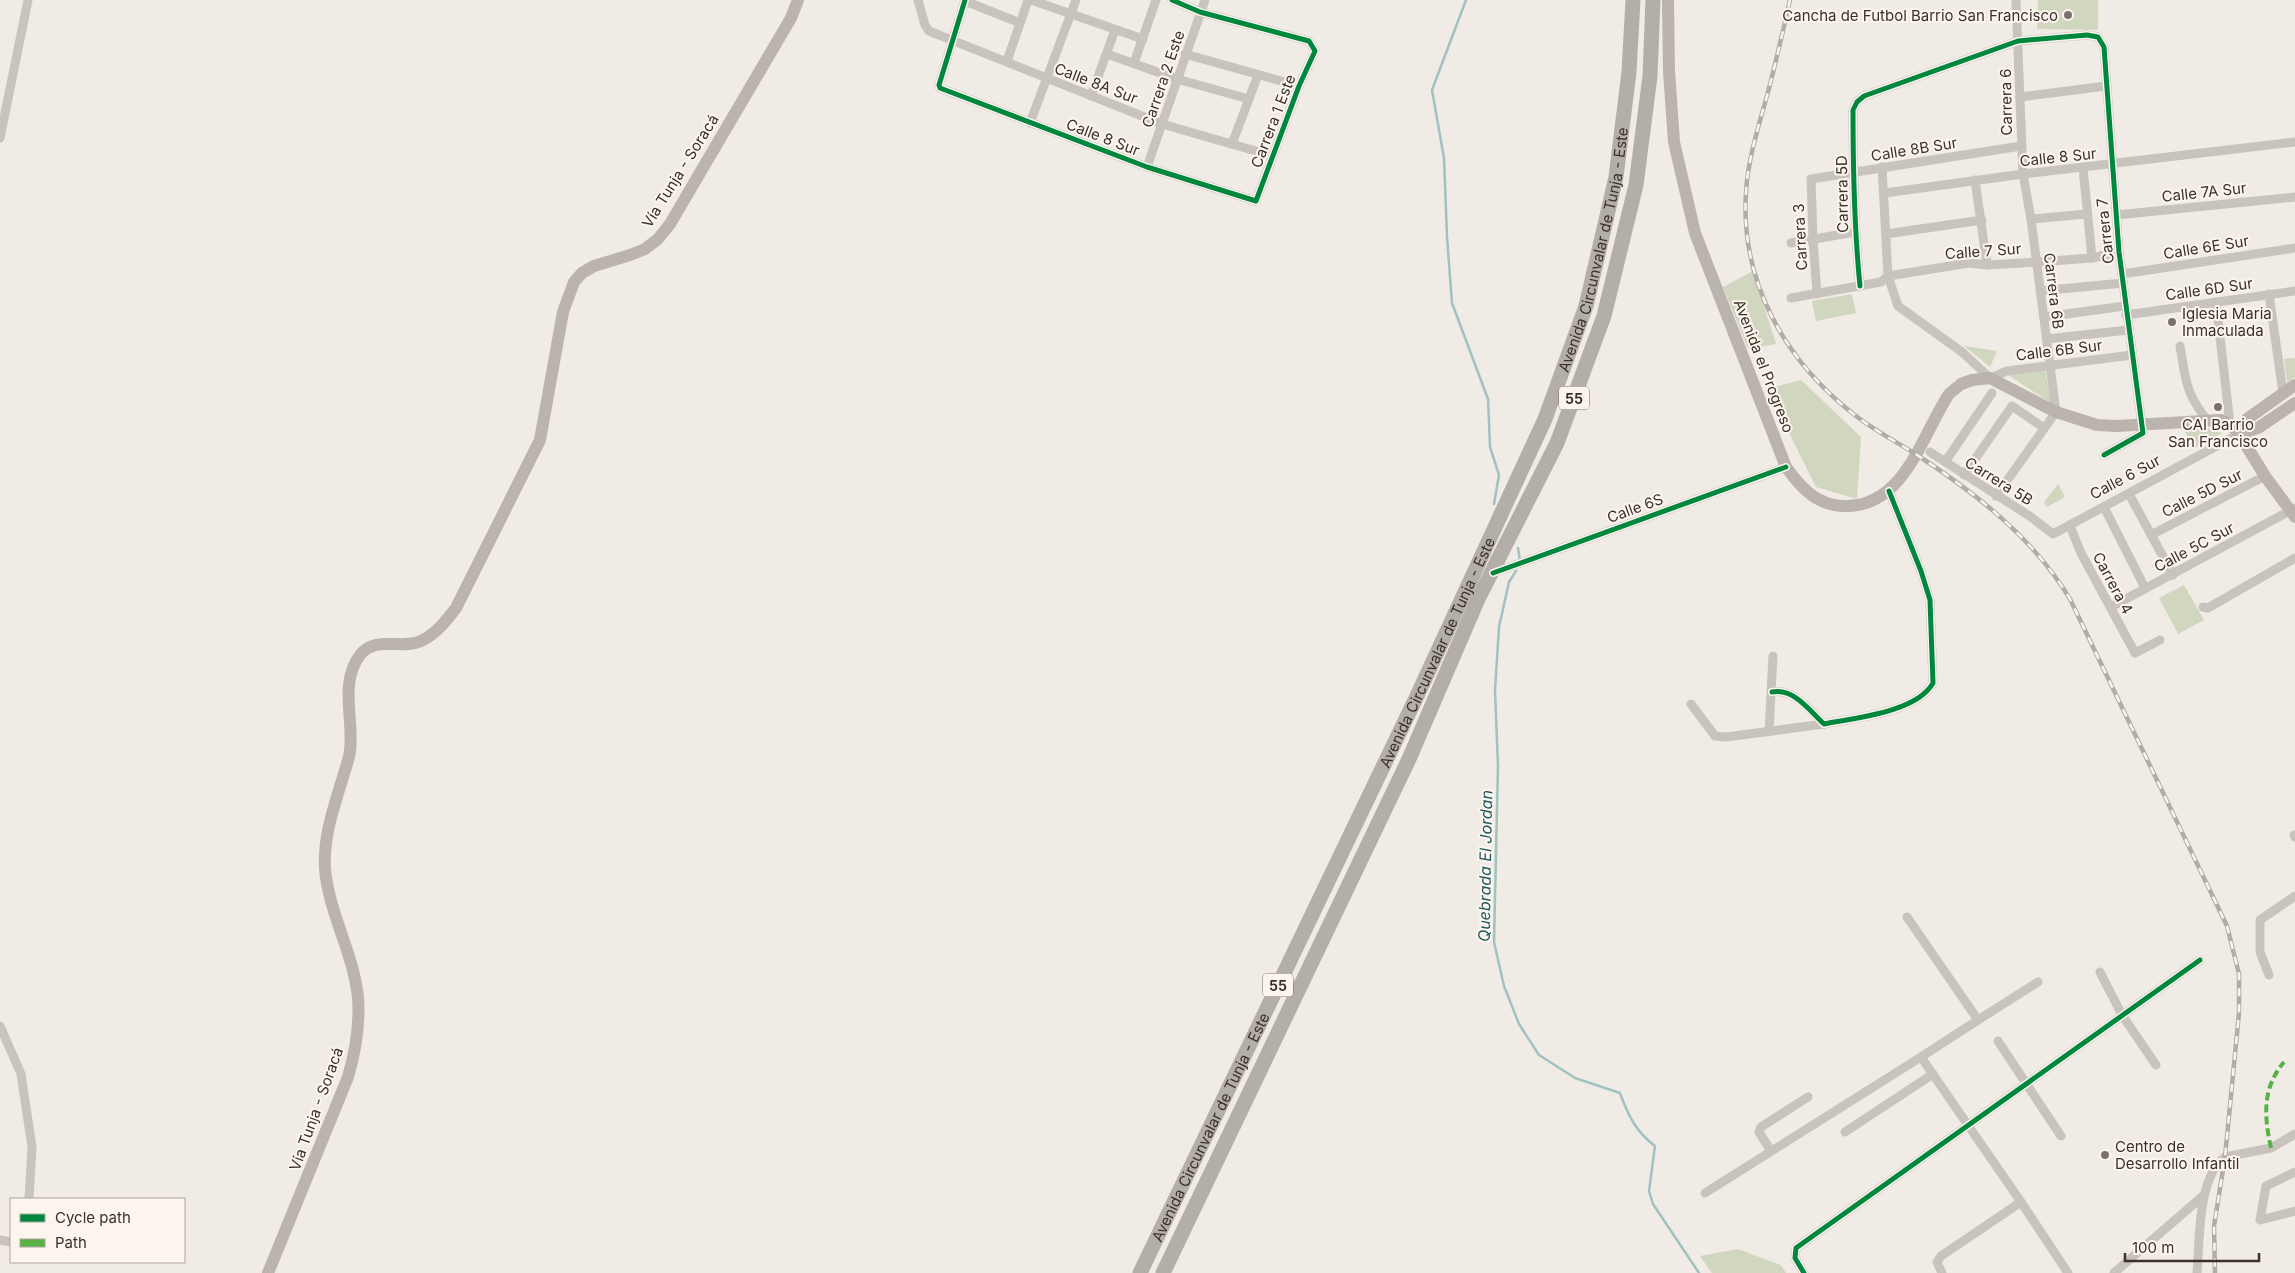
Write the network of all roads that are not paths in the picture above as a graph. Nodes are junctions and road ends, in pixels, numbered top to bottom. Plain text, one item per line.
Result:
1 (28, 0) edge
2 (798, 0) edge
3 (918, 0) edge
4 (1030, 0) edge
5 (1076, 0) edge
6 (1156, 0) edge
7 (1172, 0) edge
8 (1205, 0) edge
9 (1632, 0) edge
10 (1653, 0) edge
11 (1668, 0) edge
12 (2016, 0) edge
13 (965, 1) edge
14 (1200, 12) junction
15 (1071, 15) junction
16 (1020, 23) junction
17 (1115, 30) junction
18 (1142, 39) junction
19 (952, 40) junction
20 (2018, 41) junction
21 (1106, 54) junction
22 (1185, 54) junction
23 (1007, 61) junction
24 (1134, 64) junction
25 (1258, 75) junction
26 (1047, 79) junction
27 (1177, 79) junction
28 (1299, 86) junction
29 (2106, 86) junction
30 (1091, 96) junction
31 (2020, 97) junction
32 (1249, 99) junction
33 (1030, 122) junction
34 (1162, 124) junction
35 (0, 138) edge
36 (2295, 142) edge
37 (1232, 144) junction
38 (2020, 146) junction
39 (1273, 156) junction
40 (2111, 165) junction
41 (1147, 167) junction
42 (1882, 167) junction
43 (2083, 168) junction
44 (1853, 172) junction
45 (2023, 174) junction
46 (1811, 178) joint
47 (1975, 180) junction
48 (1884, 193) junction
49 (2295, 197) edge
50 (1256, 201) joint
51 (2087, 214) junction
52 (2116, 215) junction
53 (2031, 219) junction
54 (1982, 220) junction
55 (1854, 232) junction
56 (1886, 234) junction
57 (1813, 239) junction
58 (1791, 243) dead end
59 (2295, 248) edge
60 (2119, 252) junction
61 (2092, 258) junction
62 (2037, 262) junction
63 (1987, 265) junction
64 (1888, 276) junction
65 (2122, 279) junction
66 (1860, 286) junction
67 (2040, 291) junction
68 (2295, 291) edge
69 (1817, 294) junction
70 (2270, 294) junction
71 (1791, 298) dead end
72 (2216, 302) junction
73 (2126, 311) junction
74 (2044, 317) junction
75 (2128, 330) junction
76 (2047, 339) junction
77 (2180, 346) dead end
78 (2132, 355) junction
79 (2050, 366) junction
80 (1990, 378) junction
81 (2295, 385) edge
82 (1992, 393) dead end
83 (2283, 393) junction
84 (2295, 403) edge
85 (2056, 412) junction
86 (2208, 421) junction
87 (2143, 424) junction
88 (2230, 424) junction
89 (2044, 428) junction
90 (2239, 434) junction
91 (1930, 452) dead end
92 (2104, 455) dead end
93 (1944, 462) junction
94 (1786, 467) junction
95 (1964, 475) junction
96 (2265, 476) junction
97 (1889, 491) junction
98 (2129, 494) junction
99 (1996, 496) junction
100 (2104, 508) junction
101 (2293, 512) edge
102 (2070, 526) junction
103 (2053, 534) joint
104 (2151, 535) junction
105 (2295, 558) edge
106 (1493, 573) junction
107 (2173, 575) junction
108 (2145, 588) junction
109 (2111, 607) junction
110 (2203, 607) dead end
111 (2160, 640) dead end
112 (1773, 656) dead end
113 (1772, 692) junction
114 (1691, 704) dead end
115 (1824, 724) junction
116 (1769, 732) junction
117 (2295, 896) edge
118 (1907, 917) dead end
119 (2200, 960) dead end
120 (2100, 972) dead end
121 (2268, 976) dead end
122 (2038, 982) dead end
123 (2122, 1015) junction
124 (1978, 1020) junction
125 (0, 1026) edge
126 (1998, 1042) dead end
127 (1921, 1057) junction
128 (2156, 1065) dead end
129 (1933, 1074) junction
130 (2025, 1084) junction
131 (1808, 1097) dead end
132 (1968, 1124) junction
133 (1845, 1132) dead end
134 (2295, 1134) edge
135 (2061, 1136) dead end
136 (1771, 1151) junction
137 (2295, 1172) edge
138 (1705, 1192) dead end
139 (2204, 1196) junction
140 (29, 1198) edge
141 (2021, 1202) junction
142 (2295, 1211) edge
143 (2124, 1269) edge
144 (268, 1273) edge
145 (1140, 1273) edge
146 (1163, 1273) edge
147 (1804, 1273) edge
148 (1942, 1273) edge
149 (2068, 1273) edge
150 (2114, 1273) edge
151 (2197, 1273) edge

1 - 35 street
2 - 144 main road, Vía Tunja - Soracá
3 - 19 street, Calle 8A Sur
4 - 15 street
4 - 16 street
5 - 15 street
6 - 18 street
7 - 14 street
8 - 14 street, Carrera 2 Este
9 - 145 highway, Avenida Circunvalar de Tunja - Este / 55
10 - 106 highway, Avenida Circunvalar de Tunja - Este / 55
11 - 94 main road, Avenida el Progreso
12 - 20 street, Carrera 6
13 - 16 street
13 - 19 street
14 - 22 street, Carrera 2 Este
14 - 28 street, Carrera 1 Este
15 - 17 street
15 - 26 street
16 - 23 street
17 - 18 street
17 - 21 street
18 - 24 street
19 - 23 street, Calle 8A Sur
19 - 33 street, Calle 8 Sur
20 - 29 street, Carrera 7
20 - 31 street, Carrera 6
20 - 44 street, Carrera 5D
21 - 24 street
21 - 30 street
22 - 25 street
22 - 27 street, Carrera 2 Este
23 - 26 street, Calle 8A Sur
24 - 27 street
25 - 28 street
25 - 32 street
26 - 30 street, Calle 8A Sur
26 - 33 street
27 - 32 street
27 - 34 street, Carrera 2 Este
28 - 39 street, Carrera 1 Este
29 - 31 street
29 - 40 street, Carrera 7
30 - 34 street, Calle 8A Sur
31 - 38 street, Carrera 6
32 - 37 street
33 - 41 street, Calle 8 Sur
34 - 37 street, Calle 8A Sur
34 - 41 street, Carrera 2 Este
36 - 40 street, Calle 8 Sur
37 - 39 street, Calle 8A Sur
38 - 42 street, Calle 8B Sur
38 - 45 street, Carrera 6
39 - 50 street, Carrera 1 Este
40 - 43 street, Calle 8 Sur
40 - 52 street, Carrera 7
41 - 50 street, Calle 8 Sur
42 - 44 street, Calle 8B Sur
42 - 48 street
43 - 45 street, Calle 8 Sur
43 - 51 street
44 - 46 street, Calle 8B Sur
44 - 55 street, Carrera 5D
45 - 47 street, Calle 8 Sur
45 - 53 street, Carrera 6B
46 - 57 street, Carrera 3
47 - 48 street, Calle 8 Sur
47 - 54 street
48 - 56 street
49 - 52 street, Calle 7A Sur
51 - 53 street
51 - 61 street
52 - 60 street, Carrera 7
53 - 62 street, Carrera 6B
54 - 56 street
54 - 63 street
55 - 57 street
55 - 66 street, Carrera 5D
56 - 64 street
57 - 58 street
57 - 69 street, Carrera 3
59 - 65 street, Calle 6E Sur
60 - 61 street, Calle 7 Sur
60 - 65 street, Carrera 7
61 - 62 street, Calle 7 Sur
62 - 63 street, Calle 7 Sur
62 - 67 street, Carrera 6B
63 - 64 street, Calle 7 Sur
64 - 66 street, Calle 7 Sur
64 - 80 street
65 - 67 street
65 - 73 street, Carrera 7
66 - 69 street, Calle 7 Sur
67 - 74 street, Carrera 6B
68 - 70 street, Calle 6D Sur
69 - 71 street, Calle 7 Sur
70 - 72 street, Calle 6D Sur
70 - 83 street
72 - 73 street, Calle 6D Sur
72 - 88 street
73 - 74 street, Calle 6D Sur
73 - 75 street, Carrera 7
74 - 76 street, Carrera 6B
75 - 76 street
75 - 78 street, Carrera 7
76 - 79 street, Carrera 6B
77 - 86 street
78 - 79 street, Calle 6B Sur
78 - 87 street, Carrera 7
79 - 80 street, Calle 6B Sur
79 - 85 street, Carrera 6B
80 - 85 main road
80 - 97 main road, Avenida el Progreso
81 - 83 main road, Calle 6 Sur
82 - 93 street
83 - 90 main road, Calle 6 Sur
84 - 90 main road, Calle 6 Sur
85 - 87 main road
85 - 89 street
86 - 87 main road
86 - 88 main road
87 - 92 street
88 - 90 main road
89 - 95 street
89 - 99 street
90 - 96 main road
90 - 98 street, Calle 6 Sur
91 - 93 street, Carrera 5B
93 - 95 street, Carrera 5B
94 - 97 main road, Avenida el Progreso
94 - 106 street, Calle 6S
95 - 99 street, Carrera 5B
96 - 101 main road
96 - 104 street, Calle 5D Sur
97 - 115 street
98 - 100 street, Calle 6 Sur
98 - 104 street
99 - 103 street, Carrera 5B
100 - 102 street, Calle 6 Sur
100 - 108 street
101 - 107 street, Calle 5C Sur
102 - 103 street, Calle 6 Sur
102 - 109 street, Carrera 4
104 - 107 street
105 - 110 street
106 - 146 highway, Avenida Circunvalar de Tunja - Este / 55
107 - 108 street, Calle 5C Sur
108 - 109 street, Calle 5C Sur
109 - 111 street, Carrera 4
112 - 113 street
113 - 115 street
113 - 116 street
114 - 116 street
115 - 116 street
117 - 121 street
118 - 124 street
119 - 123 street
120 - 123 street
122 - 124 street
123 - 128 street
123 - 130 street
124 - 127 street
125 - 140 street
126 - 130 street
127 - 129 street
127 - 136 street
129 - 132 street
129 - 133 street
130 - 132 street
130 - 135 street
131 - 136 street
132 - 141 street
132 - 147 street
134 - 139 street
136 - 138 street
137 - 142 street
139 - 143 street
139 - 151 street
141 - 148 street
141 - 149 street
143 - 150 street

